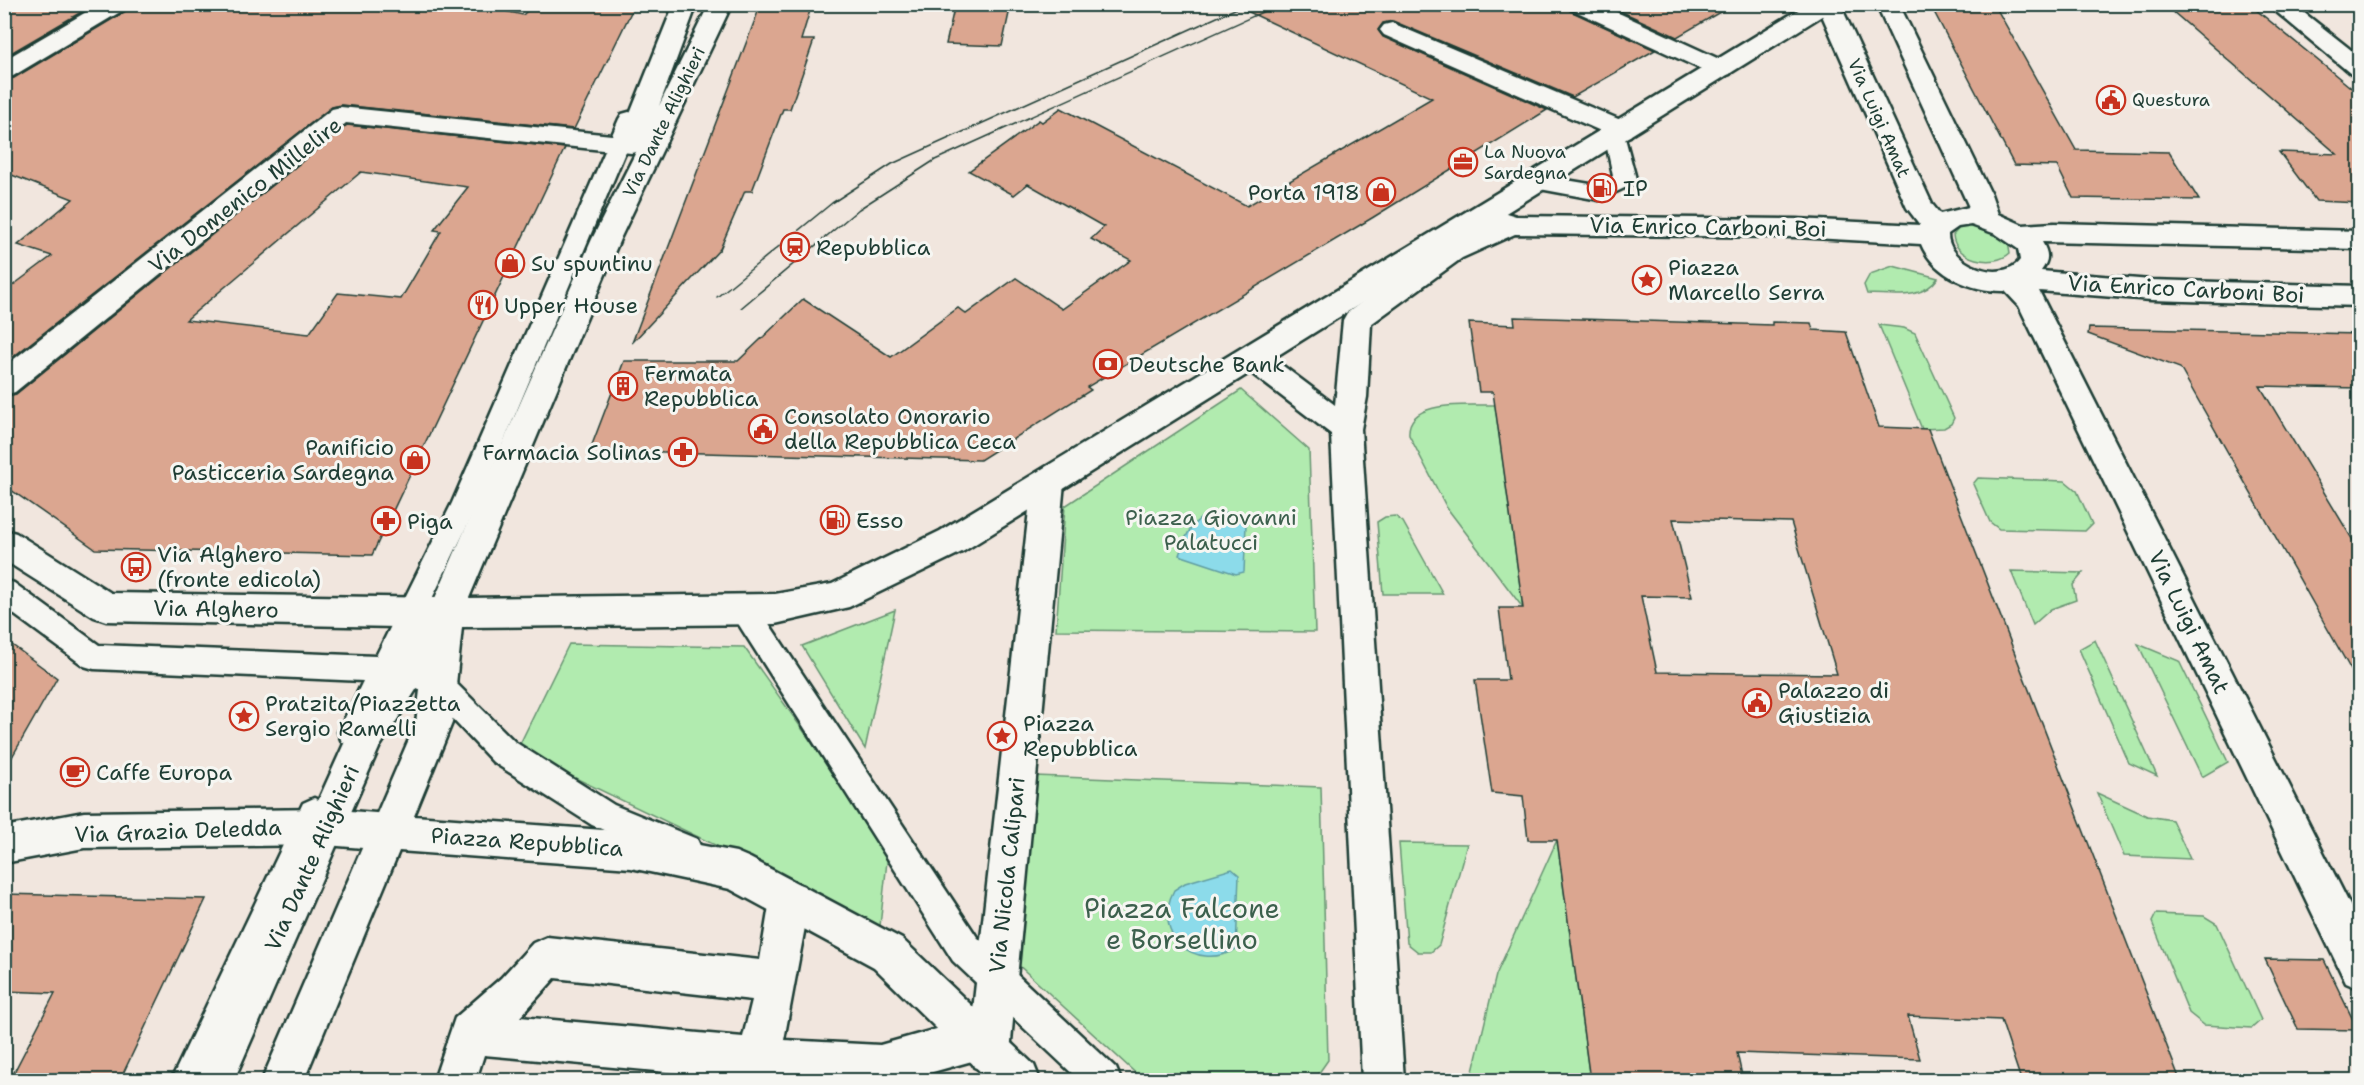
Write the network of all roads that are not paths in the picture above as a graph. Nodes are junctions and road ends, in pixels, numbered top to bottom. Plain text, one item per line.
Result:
1 (117, 4) edge
2 (678, 4) edge
3 (686, 4) edge
4 (721, 4) edge
5 (1579, 4) edge
6 (1827, 4) edge
7 (1887, 4) edge
8 (2278, 4) edge
9 (1392, 30) dead end
10 (1721, 69) junction
11 (2360, 69) edge
12 (4, 71) edge
13 (1618, 132) junction
14 (624, 144) junction
15 (1537, 182) junction
16 (1483, 215) junction
17 (1986, 219) junction
18 (1515, 225) junction
19 (1936, 231) junction
20 (2019, 235) junction
21 (606, 239) junction
22 (2360, 240) edge
23 (2012, 279) junction
24 (2360, 296) edge
25 (1252, 358) junction
26 (4, 384) edge
27 (1346, 429) junction
28 (1048, 483) junction
29 (4, 543) edge
30 (4, 591) edge
31 (744, 609) junction
32 (429, 613) junction
33 (411, 674) junction
34 (316, 827) junction
35 (388, 832) junction
36 (4, 845) edge
37 (736, 872) junction
38 (790, 900) junction
39 (2360, 969) edge
40 (996, 978) junction
41 (776, 982) junction
42 (470, 1034) junction
43 (983, 1045) junction
44 (759, 1060) junction
45 (188, 1080) edge
46 (213, 1080) edge
47 (283, 1080) edge
48 (455, 1080) edge
49 (1019, 1080) edge
50 (1104, 1080) edge
51 (1383, 1080) edge

1 - 12 street
2 - 14 lane
3 - 14 street, Via Dante Alighieri
4 - 21 street, Via Dante Alighieri
5 - 10 street
6 - 10 street
6 - 19 street, Via Luigi Amat
7 - 17 street
8 - 11 street
9 - 13 street
10 - 13 street
13 - 15 street
13 - 15 lane
14 - 21 street, Via Dante Alighieri
14 - 26 street, Via Domenico Millelire
14 - 32 lane
15 - 16 street
16 - 18 street, Via Enrico Carboni Boi
16 - 25 street
17 - 19 street, Via Enrico Carboni Boi
17 - 20 street, Via Enrico Carboni Boi
18 - 19 street, Via Enrico Carboni Boi
18 - 27 street
19 - 23 street, Via Enrico Carboni Boi
20 - 22 street
20 - 23 street
21 - 32 street, Via Dante Alighieri
23 - 24 street, Via Enrico Carboni Boi
23 - 39 street, Via Luigi Amat
25 - 27 street
25 - 28 street
27 - 51 street
28 - 31 street
28 - 40 street, Via Nicola Calipari
29 - 32 street, Via Alghero
30 - 33 lane
31 - 32 street
31 - 40 lane
32 - 33 street, Via Dante Alighieri
32 - 33 lane
33 - 34 street, Via Dante Alighieri
33 - 35 street, Via Dante Alighieri
33 - 37 lane, Piazza Repubblica
34 - 35 street, Via Grazia Deledda
34 - 36 street, Via Grazia Deledda
34 - 45 lane
34 - 46 street, Via Dante Alighieri
35 - 37 street, Piazza Repubblica
35 - 47 street, Via Dante Alighieri
37 - 38 street, Piazza Repubblica
38 - 41 street
38 - 43 street, Piazza Repubblica
40 - 43 street, Via Nicola Calipari
40 - 50 lane
41 - 42 street
41 - 44 street
42 - 44 street
42 - 48 street
43 - 44 street
43 - 49 street, Piazza Repubblica

